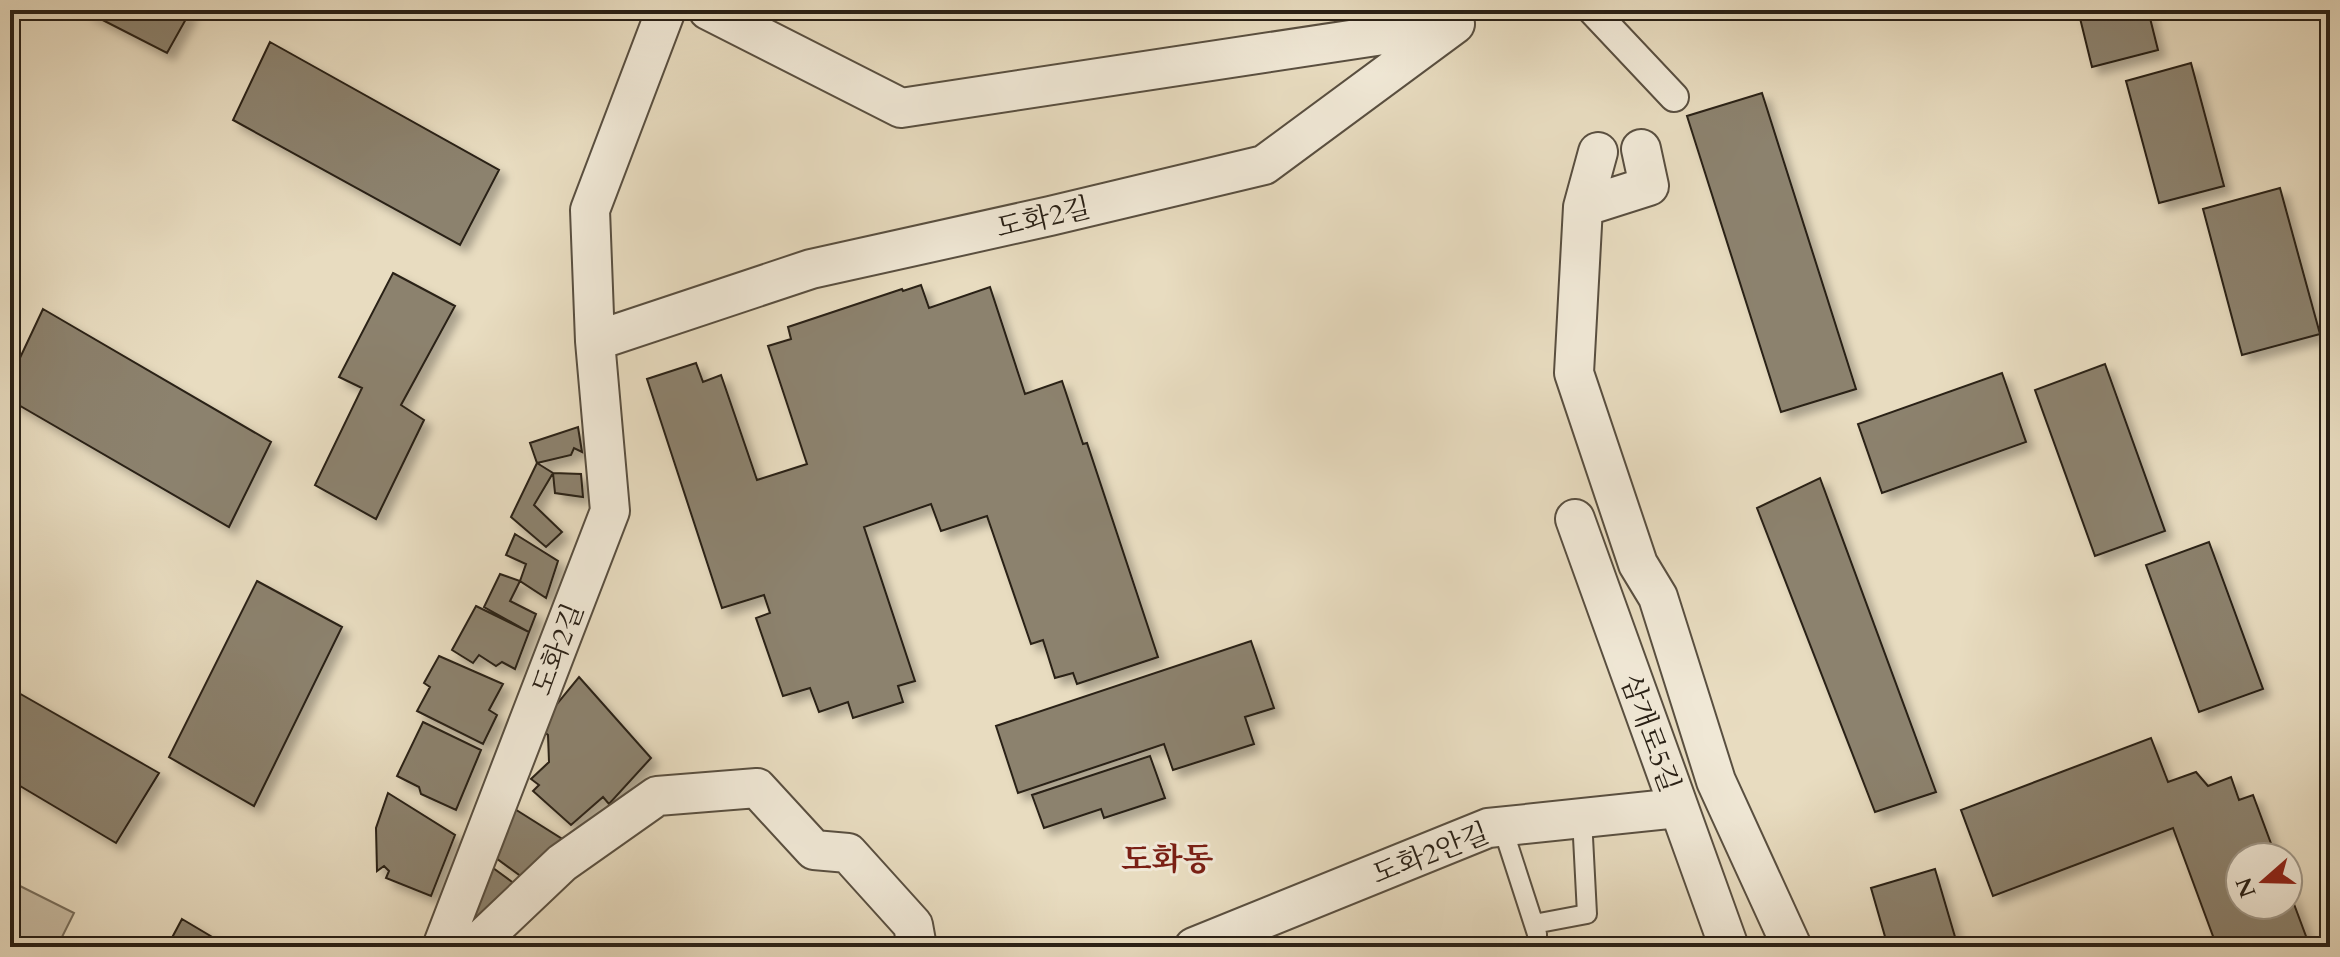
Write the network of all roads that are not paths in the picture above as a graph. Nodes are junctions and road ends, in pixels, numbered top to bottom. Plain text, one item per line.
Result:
1 (666, 10) edge
2 (708, 10) edge
3 (1592, 10) edge
4 (1674, 97) dead end
5 (1641, 149) dead end
6 (1598, 152) dead end
7 (1583, 207) junction
8 (595, 341) junction
9 (1575, 519) dead end
10 (1678, 808) junction
11 (1582, 818) junction
12 (1502, 826) junction
13 (1534, 924) junction
14 (1200, 946) edge
15 (442, 947) edge
16 (457, 947) edge
17 (917, 947) edge
18 (1537, 947) edge
19 (1729, 947) edge
20 (1792, 947) edge

1 - 8 street, 도화2길
2 - 8 street, 도화2길
3 - 4 street
5 - 7 street
6 - 7 street
7 - 20 street
8 - 15 street, 도화2길
9 - 10 street, 삼개로5길
10 - 11 street, 도화2안길
10 - 19 street, 삼개로5길
11 - 12 street, 도화2안길
11 - 13 lane
12 - 13 lane
12 - 14 street, 도화2안길
13 - 18 lane
16 - 17 street

